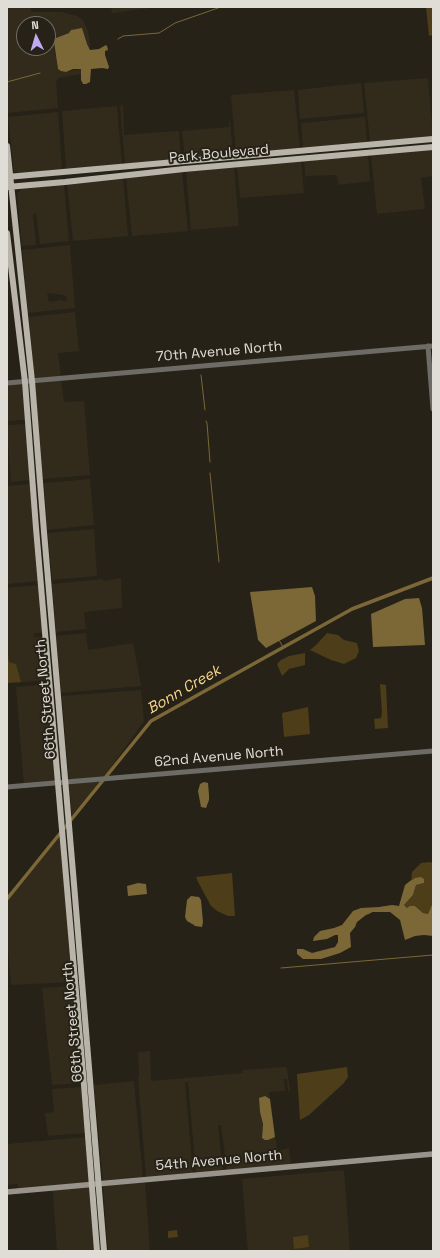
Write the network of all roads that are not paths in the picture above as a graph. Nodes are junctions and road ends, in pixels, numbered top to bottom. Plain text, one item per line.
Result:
1 (433, 140) edge
2 (7, 146) edge
3 (433, 147) edge
4 (416, 149) junction
5 (9, 177) edge
6 (9, 187) edge
7 (7, 233) edge
8 (431, 346) edge
9 (32, 381) junction
10 (25, 382) junction
11 (7, 383) edge
12 (433, 409) edge
13 (433, 751) edge
14 (66, 782) junction
15 (58, 783) junction
16 (7, 787) edge
17 (71, 937) junction
18 (82, 982) junction
19 (75, 984) junction
20 (85, 1020) junction
21 (87, 1084) junction
22 (433, 1154) edge
23 (99, 1184) junction
24 (92, 1185) junction
25 (7, 1192) edge
26 (96, 1242) junction
27 (97, 1251) edge
28 (101, 1251) edge
29 (104, 1251) edge

1 - 4 main road
1 - 5 main road, Park Boulevard
2 - 5 main road, 66th Street North
3 - 4 main road, Park Boulevard
4 - 6 main road, Park Boulevard
5 - 6 main road, 66th Street North
6 - 9 main road, 66th Street North
7 - 10 main road, 66th Street North
8 - 9 street, 70th Avenue North
8 - 12 street
9 - 10 street, 70th Avenue North
9 - 14 main road, 66th Street North
10 - 11 street, 70th Avenue North
10 - 15 main road, 66th Street North
13 - 14 street, 62nd Avenue North
14 - 15 street, 62nd Avenue North
14 - 18 main road, 66th Street North
15 - 16 street, 62nd Avenue North
15 - 17 main road, 66th Street North
17 - 18 main road
17 - 19 main road, 66th Street North
18 - 20 main road, 66th Street North
19 - 20 main road
19 - 21 main road, 66th Street North
20 - 21 main road, 66th Street North
21 - 23 main road
21 - 24 main road, 66th Street North
22 - 23 main road, 54th Avenue North
23 - 24 main road, 54th Avenue North
23 - 29 main road
24 - 25 main road, 54th Avenue North
24 - 26 main road, 66th Street North
26 - 27 main road, 66th Street North
26 - 28 main road

